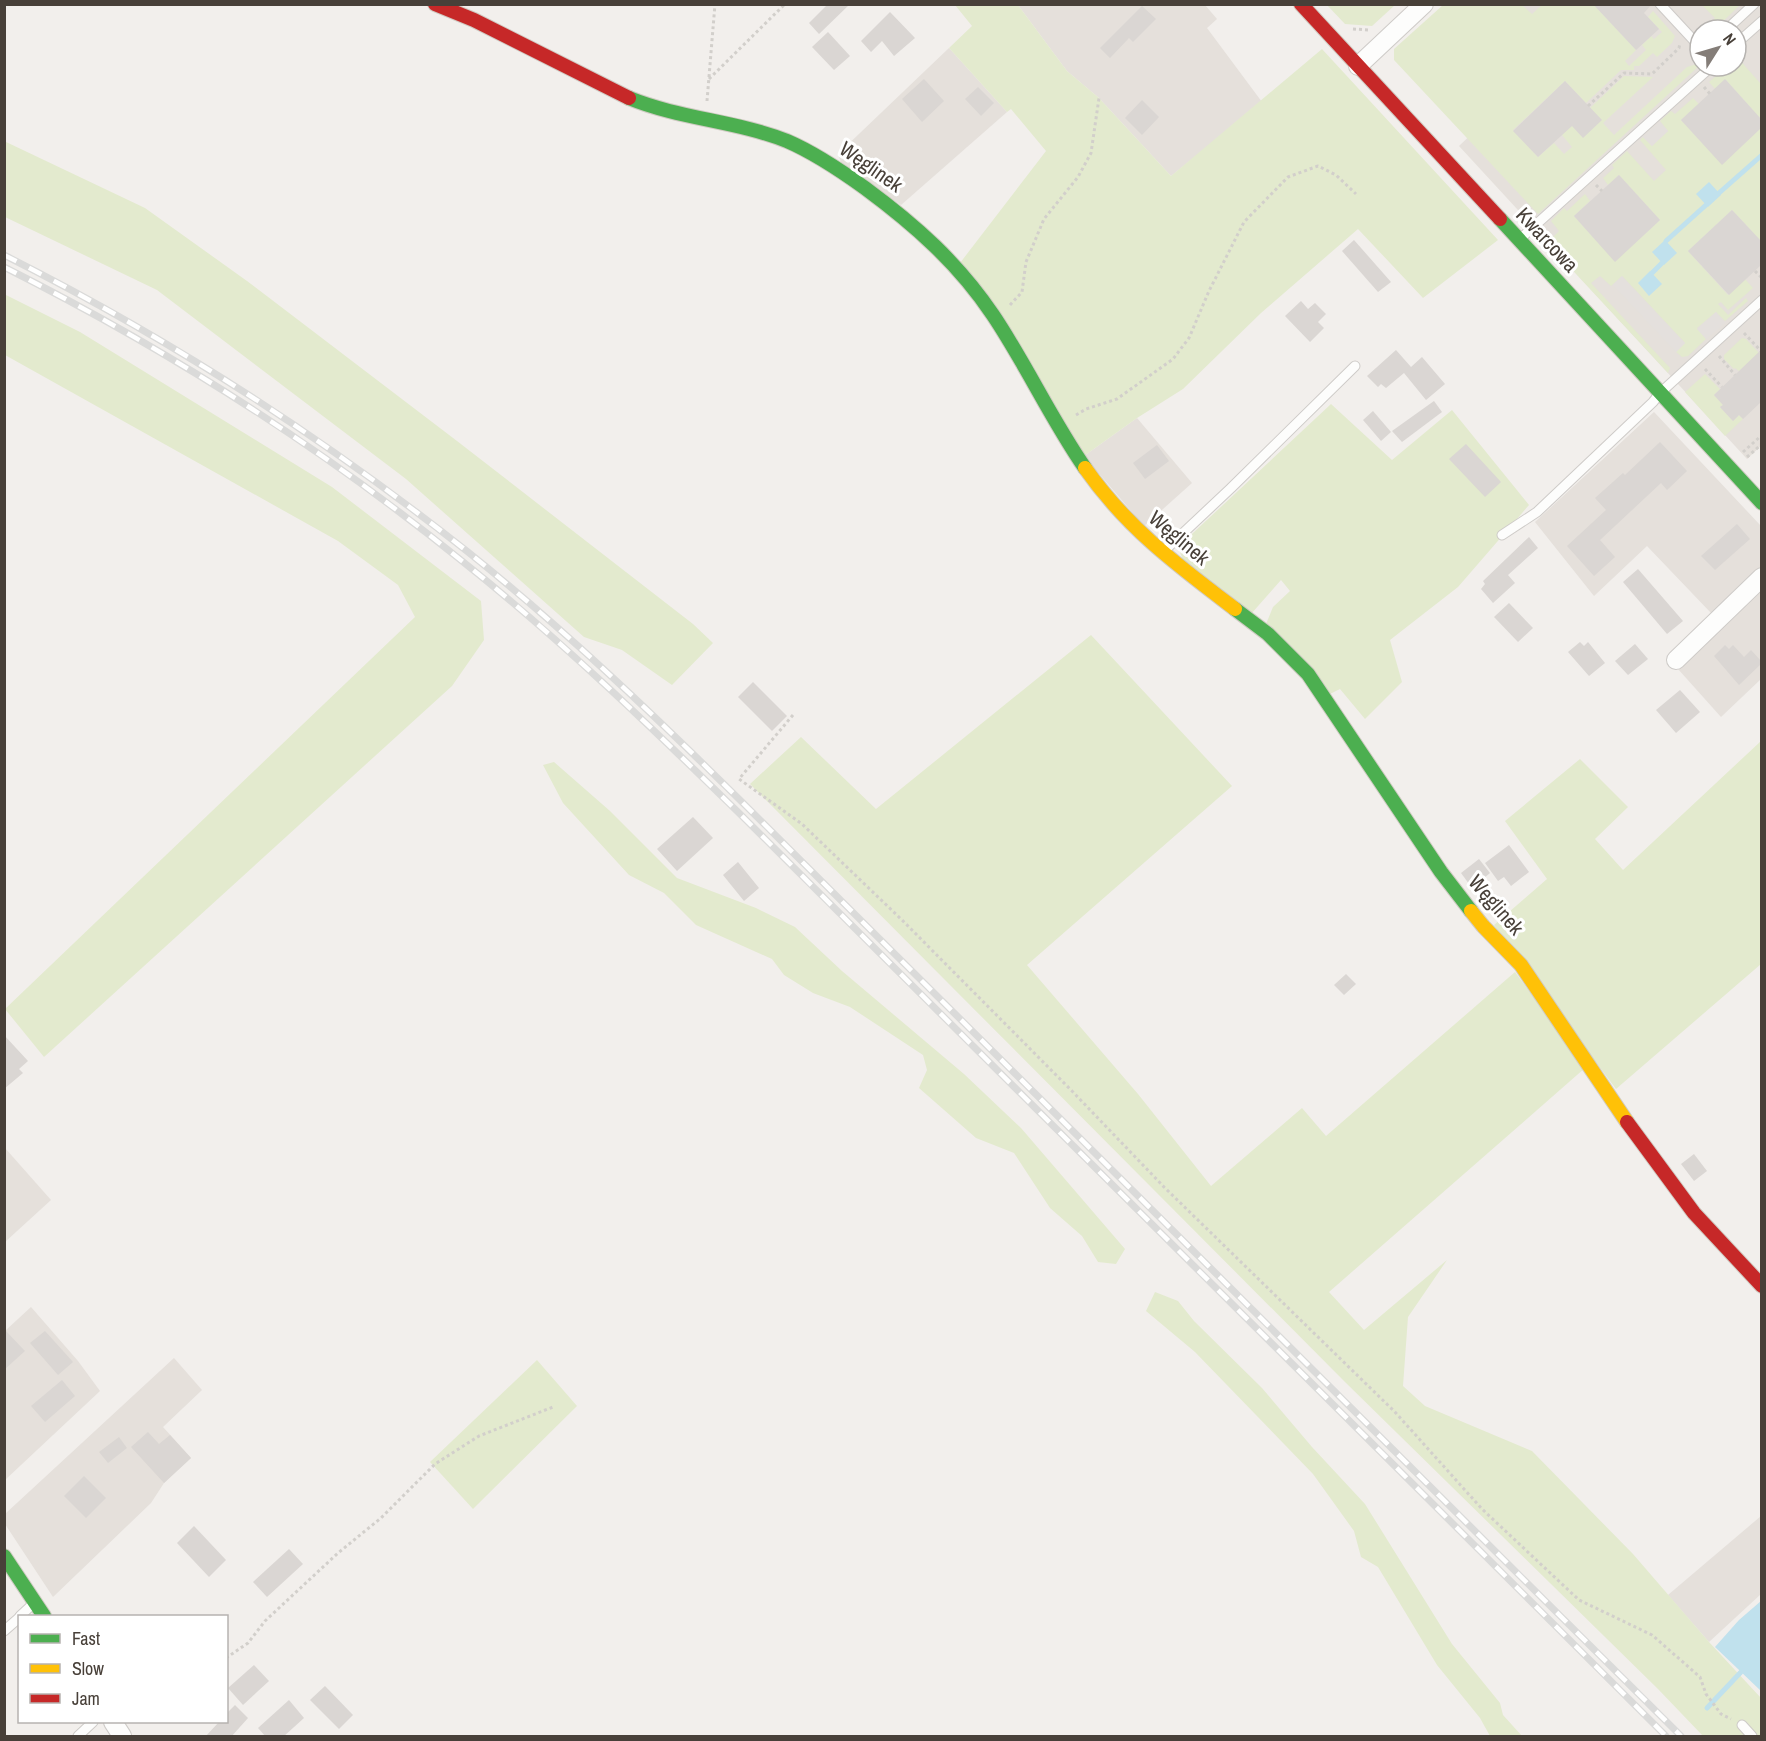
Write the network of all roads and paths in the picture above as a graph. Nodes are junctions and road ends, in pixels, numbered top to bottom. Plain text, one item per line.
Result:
1 (435, 4) edge
2 (715, 4) edge
3 (785, 4) edge
4 (1301, 4) edge
5 (1424, 4) edge
6 (1660, 4) edge
7 (1754, 4) edge
8 (1739, 18) edge
9 (1761, 21) edge
10 (1346, 29) dead end
11 (1370, 30) dead end
12 (1748, 33) edge
13 (1688, 34) edge
14 (1680, 40) dead end
15 (1358, 66) junction
16 (1699, 78) edge
17 (709, 79) junction
18 (1099, 98) dead end
19 (1588, 106) dead end
20 (705, 120) junction
21 (1356, 194) dead end
22 (1519, 241) junction
23 (1755, 271) dead end
24 (1761, 278) edge
25 (1761, 300) edge
26 (993, 315) junction
27 (1744, 333) dead end
28 (1761, 351) edge
29 (1719, 356) dead end
30 (1355, 366) dead end
31 (1705, 369) dead end
32 (1736, 375) dead end
33 (1722, 387) dead end
34 (1660, 393) junction
35 (1059, 425) junction
36 (1761, 435) edge
37 (1761, 444) edge
38 (1740, 455) dead end
39 (1745, 460) dead end
40 (1761, 504) edge
41 (1503, 535) dead end
42 (1162, 553) junction
43 (1761, 577) edge
44 (1676, 660) dead end
45 (793, 716) dead end
46 (1761, 1286) edge
47 (553, 1407) dead end
48 (4, 1556) edge
49 (35, 1602) junction
50 (22, 1615) edge
51 (44, 1615) edge
52 (18, 1619) edge
53 (4, 1630) edge
54 (228, 1657) edge
55 (1721, 1714) dead end
56 (92, 1723) edge
57 (114, 1723) edge
58 (1742, 1725) dead end
59 (78, 1737) edge
60 (122, 1737) edge
61 (1752, 1737) edge

1 - 20 street, Węglinek
2 - 17 path
3 - 17 path
4 - 15 street, Kwarcowa
5 - 15 street
6 - 13 lane
7 - 8 lane
9 - 12 lane
10 - 11 path
14 - 19 path
15 - 22 street, Kwarcowa
16 - 22 lane
17 - 20 path
18 - 26 path
20 - 26 street, Węglinek
21 - 35 path
22 - 34 street, Kwarcowa
23 - 24 path
25 - 34 lane
26 - 35 street, Węglinek
27 - 28 path
29 - 32 path
30 - 42 lane
31 - 33 path
34 - 40 street, Kwarcowa
34 - 41 lane
35 - 42 street, Węglinek
36 - 38 path
37 - 39 path
42 - 46 street, Węglinek
43 - 44 street
45 - 55 path
47 - 54 path
48 - 49 street
49 - 50 lane
49 - 51 street
52 - 53 lane
56 - 59 lane
57 - 60 street
58 - 61 lane

